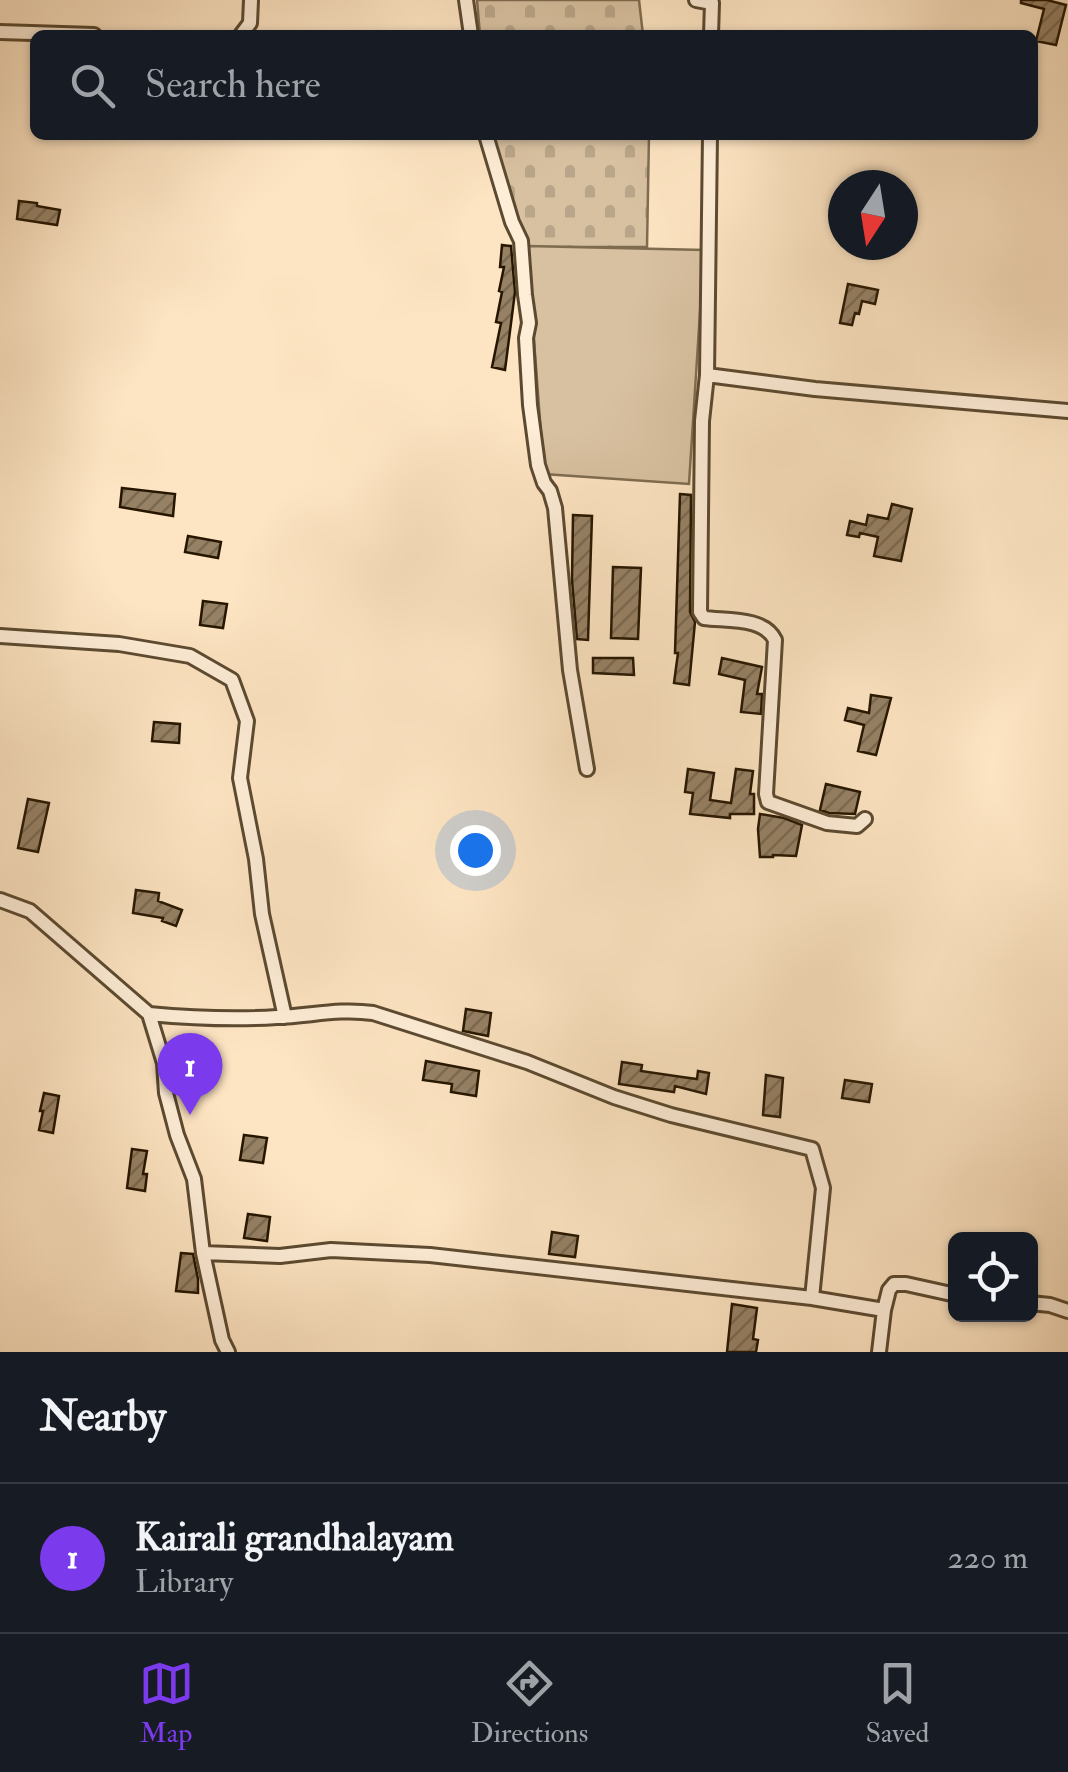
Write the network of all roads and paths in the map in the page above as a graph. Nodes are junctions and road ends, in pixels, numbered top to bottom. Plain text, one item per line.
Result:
1 (252, 0) edge
2 (466, 0) edge
3 (696, 0) edge
4 (245, 30) edge
5 (470, 30) edge
6 (711, 30) edge
7 (0, 32) edge
8 (30, 33) edge
9 (487, 140) edge
10 (710, 140) edge
11 (707, 375) junction
12 (1068, 412) edge
13 (0, 636) edge
14 (586, 768) dead end
15 (864, 819) dead end
16 (0, 900) edge
17 (149, 1014) junction
18 (286, 1017) junction
19 (203, 1253) junction
20 (948, 1293) edge
21 (812, 1298) junction
22 (1038, 1304) edge
23 (884, 1310) junction
24 (1068, 1311) edge
25 (228, 1352) edge
26 (879, 1352) edge

1 - 4 street
2 - 5 street
3 - 6 street
7 - 8 street
9 - 14 street
10 - 11 street
11 - 12 street
11 - 15 street
13 - 18 street
16 - 17 street
17 - 18 street
17 - 19 street
18 - 21 street
19 - 21 street
19 - 25 street
20 - 23 street
21 - 23 street
22 - 24 street
23 - 26 street

